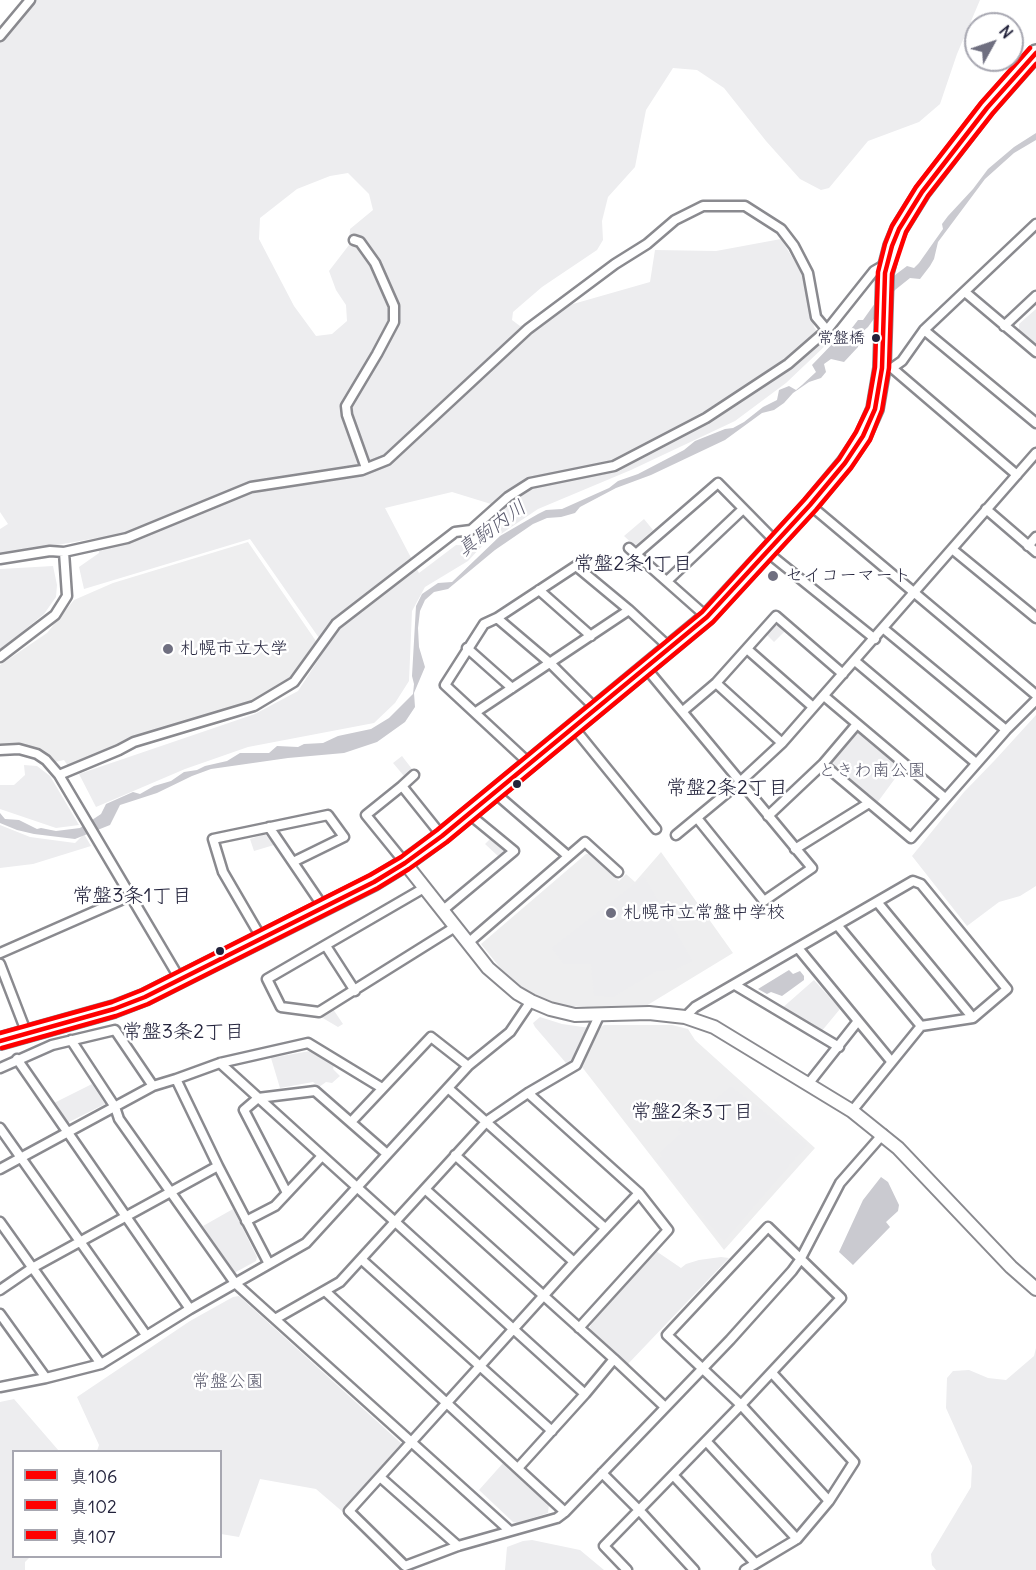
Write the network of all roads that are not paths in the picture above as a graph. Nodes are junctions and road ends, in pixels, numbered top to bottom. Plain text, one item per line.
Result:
1 (30, 0) edge
2 (0, 36) edge
3 (1036, 53) edge
4 (1036, 224) edge
5 (354, 240) dead end
6 (886, 268) junction
7 (965, 292) junction
8 (1036, 296) edge
9 (1004, 326) junction
10 (827, 330) junction
11 (924, 330) junction
12 (1036, 352) edge
13 (887, 368) junction
14 (1036, 423) edge
15 (1036, 453) edge
16 (366, 468) junction
17 (1017, 475) junction
18 (810, 505) junction
19 (743, 508) junction
20 (986, 509) junction
21 (1036, 537) edge
22 (1028, 546) junction
23 (772, 547) junction
24 (952, 549) junction
25 (64, 552) junction
26 (1036, 552) edge
27 (0, 559) edge
28 (667, 581) junction
29 (539, 590) junction
30 (914, 592) junction
31 (629, 610) junction
32 (707, 617) junction
33 (497, 618) junction
34 (1036, 618) edge
35 (884, 629) junction
36 (591, 636) junction
37 (874, 639) junction
38 (467, 648) junction
39 (670, 648) junction
40 (747, 649) junction
41 (0, 657) edge
42 (855, 661) junction
43 (549, 663) junction
44 (646, 668) junction
45 (843, 674) junction
46 (716, 683) junction
47 (512, 688) junction
48 (824, 696) junction
49 (1036, 697) edge
50 (813, 707) junction
51 (596, 710) junction
52 (683, 711) junction
53 (476, 712) junction
54 (857, 724) junction
55 (574, 728) junction
56 (1006, 730) junction
57 (782, 743) junction
58 (0, 750) edge
59 (976, 763) junction
60 (530, 764) junction
61 (823, 764) junction
62 (59, 775) junction
63 (414, 775) dead end
64 (740, 782) junction
65 (402, 786) junction
66 (495, 793) junction
67 (945, 798) junction
68 (869, 803) junction
69 (469, 814) junction
70 (768, 816) junction
71 (697, 818) junction
72 (269, 827) junction
73 (656, 829) dead end
74 (676, 835) dead end
75 (442, 836) junction
76 (795, 849) junction
77 (568, 856) junction
78 (293, 862) junction
79 (405, 863) junction
80 (618, 872) dead end
81 (424, 888) junction
82 (130, 896) junction
83 (878, 903) junction
84 (324, 908) junction
85 (442, 911) junction
86 (838, 926) junction
87 (455, 927) junction
88 (262, 939) junction
89 (468, 943) junction
90 (326, 946) junction
91 (798, 948) junction
92 (0, 953) edge
93 (0, 964) edge
94 (181, 981) junction
95 (735, 985) junction
96 (355, 991) junction
97 (531, 1001) junction
98 (599, 1016) junction
99 (685, 1017) junction
100 (973, 1018) junction
101 (858, 1021) junction
102 (921, 1026) junction
103 (27, 1034) junction
104 (71, 1040) junction
105 (0, 1041) edge
106 (839, 1047) junction
107 (17, 1059) junction
108 (891, 1061) junction
109 (220, 1064) junction
110 (468, 1066) junction
111 (0, 1068) edge
112 (176, 1079) junction
113 (809, 1083) junction
114 (153, 1086) junction
115 (382, 1088) junction
116 (448, 1088) junction
117 (528, 1093) junction
118 (258, 1098) junction
119 (116, 1107) junction
120 (852, 1111) junction
121 (487, 1121) junction
122 (351, 1122) junction
123 (0, 1128) edge
124 (67, 1133) junction
125 (882, 1134) junction
126 (387, 1154) junction
127 (455, 1155) junction
128 (321, 1156) junction
129 (20, 1157) junction
130 (218, 1166) junction
131 (0, 1169) edge
132 (356, 1188) junction
133 (424, 1189) junction
134 (170, 1191) junction
135 (287, 1193) junction
136 (639, 1193) junction
137 (126, 1216) junction
138 (246, 1221) junction
139 (0, 1222) edge
140 (395, 1222) junction
141 (605, 1228) junction
142 (79, 1241) junction
143 (361, 1258) junction
144 (800, 1260) junction
145 (574, 1262) junction
146 (269, 1264) junction
147 (32, 1268) junction
148 (235, 1283) junction
149 (1036, 1289) edge
150 (0, 1290) edge
151 (325, 1291) junction
152 (543, 1295) junction
153 (190, 1308) junction
154 (0, 1314) edge
155 (275, 1319) junction
156 (579, 1328) junction
157 (514, 1329) junction
158 (146, 1335) junction
159 (614, 1359) junction
160 (101, 1364) junction
161 (480, 1366) junction
162 (703, 1368) junction
163 (772, 1373) junction
164 (46, 1378) junction
165 (0, 1387) edge
166 (585, 1394) junction
167 (447, 1403) junction
168 (741, 1405) junction
169 (665, 1407) junction
170 (552, 1431) junction
171 (706, 1441) junction
172 (412, 1443) junction
173 (518, 1468) junction
174 (602, 1473) junction
175 (673, 1475) junction
176 (380, 1477) junction
177 (829, 1501) junction
178 (639, 1510) junction
179 (565, 1512) junction
180 (510, 1531) junction
181 (797, 1539) junction
182 (458, 1546) junction
183 (755, 1563) junction
184 (407, 1568) edge
185 (627, 1570) edge
186 (694, 1570) edge
187 (745, 1570) edge

1 - 2 street
3 - 6 highway
4 - 7 street
5 - 16 street
6 - 10 street
6 - 13 highway
7 - 9 street
7 - 11 street
8 - 9 street
9 - 12 street
10 - 16 street
10 - 62 street
11 - 13 street
11 - 14 street
13 - 17 street
13 - 18 highway
15 - 17 street
16 - 25 street
17 - 20 street
18 - 23 highway
18 - 30 street
19 - 23 street
19 - 28 street
19 - 28 street
20 - 22 street
20 - 24 street
21 - 22 street
22 - 26 street
23 - 32 highway
23 - 37 street
24 - 30 street
24 - 34 street
25 - 27 street
25 - 41 street
28 - 32 street
29 - 31 street
29 - 33 street
29 - 36 street
30 - 35 street
30 - 49 street
31 - 36 street
31 - 39 street
32 - 39 highway
33 - 38 street
33 - 43 street
35 - 37 street
35 - 56 street
36 - 43 street
37 - 42 street
38 - 47 street
38 - 53 street
39 - 44 highway
40 - 45 street
40 - 46 street
40 - 50 street
42 - 45 street
42 - 59 street
43 - 47 street
43 - 51 street
44 - 51 highway
44 - 52 street
45 - 48 street
46 - 52 street
46 - 57 street
47 - 53 street
48 - 50 street
48 - 54 street
49 - 56 street
50 - 57 street
51 - 55 highway
52 - 64 street
53 - 60 street
54 - 61 street
54 - 67 street
55 - 60 highway
55 - 73 street
56 - 59 street
57 - 64 street
58 - 62 street
59 - 67 street
60 - 66 highway
61 - 68 street
61 - 70 street
62 - 82 street
63 - 65 street
64 - 70 street
64 - 71 street
65 - 75 street
65 - 79 street
66 - 69 highway
66 - 77 street
67 - 68 street
68 - 76 street
69 - 75 highway
69 - 85 street
70 - 76 street
71 - 74 street
71 - 76 street
72 - 78 street
72 - 78 street
72 - 88 street
75 - 79 highway
77 - 80 street
77 - 89 street
78 - 84 street
79 - 81 street
79 - 84 highway
81 - 85 street
81 - 90 street
82 - 92 street
82 - 94 street
83 - 86 street
83 - 100 street
83 - 100 street
84 - 88 highway
85 - 87 street
86 - 91 street
86 - 102 street
87 - 89 street
87 - 96 street
88 - 94 highway
89 - 97 street
90 - 96 street
90 - 96 street
91 - 95 street
91 - 101 street
93 - 103 street
94 - 103 highway
95 - 99 street
95 - 106 street
97 - 98 street
97 - 110 street
98 - 99 street
98 - 117 street
99 - 113 street
100 - 102 street
101 - 106 street
101 - 108 street
102 - 108 street
103 - 105 highway
104 - 107 street
104 - 114 street
104 - 119 street
106 - 113 street
107 - 111 street
107 - 124 street
108 - 120 street
109 - 112 street
109 - 115 street
109 - 118 street
110 - 115 street
110 - 116 street
112 - 114 street
112 - 130 street
113 - 120 street
114 - 119 street
115 - 122 street
116 - 121 street
116 - 126 street
117 - 121 street
117 - 136 street
118 - 122 street
118 - 128 street
118 - 135 street
119 - 124 street
119 - 134 street
120 - 125 street
121 - 127 street
121 - 141 street
122 - 126 street
123 - 129 street
124 - 129 street
124 - 137 street
125 - 144 street
125 - 149 street
126 - 132 street
127 - 133 street
127 - 145 street
128 - 132 street
128 - 135 street
129 - 131 street
129 - 142 street
130 - 134 street
130 - 138 street
132 - 140 street
132 - 146 street
133 - 140 street
133 - 152 street
134 - 137 street
134 - 148 street
135 - 138 street
136 - 141 street
136 - 156 street
137 - 142 street
137 - 153 street
138 - 146 street
139 - 147 street
140 - 143 street
140 - 157 street
141 - 145 street
142 - 147 street
142 - 158 street
143 - 151 street
143 - 161 street
144 - 162 street
144 - 162 street
144 - 163 street
145 - 152 street
146 - 148 street
147 - 150 street
147 - 160 street
148 - 153 street
148 - 155 street
151 - 155 street
151 - 167 street
152 - 156 street
152 - 157 street
153 - 158 street
154 - 164 street
155 - 172 street
156 - 159 street
157 - 161 street
157 - 166 street
158 - 160 street
159 - 166 street
159 - 169 street
160 - 164 street
161 - 167 street
161 - 170 street
162 - 168 street
162 - 169 street
163 - 168 street
163 - 177 street
164 - 165 street
166 - 170 street
167 - 172 street
167 - 173 street
168 - 171 street
168 - 177 street
169 - 174 street
170 - 173 street
171 - 175 street
171 - 181 street
172 - 176 street
172 - 180 street
173 - 179 street
174 - 178 street
174 - 179 street
175 - 178 street
175 - 183 street
176 - 182 street
176 - 184 street
177 - 181 street
178 - 185 street
178 - 186 street
179 - 180 street
180 - 182 street
181 - 183 street
182 - 184 street
183 - 187 street

